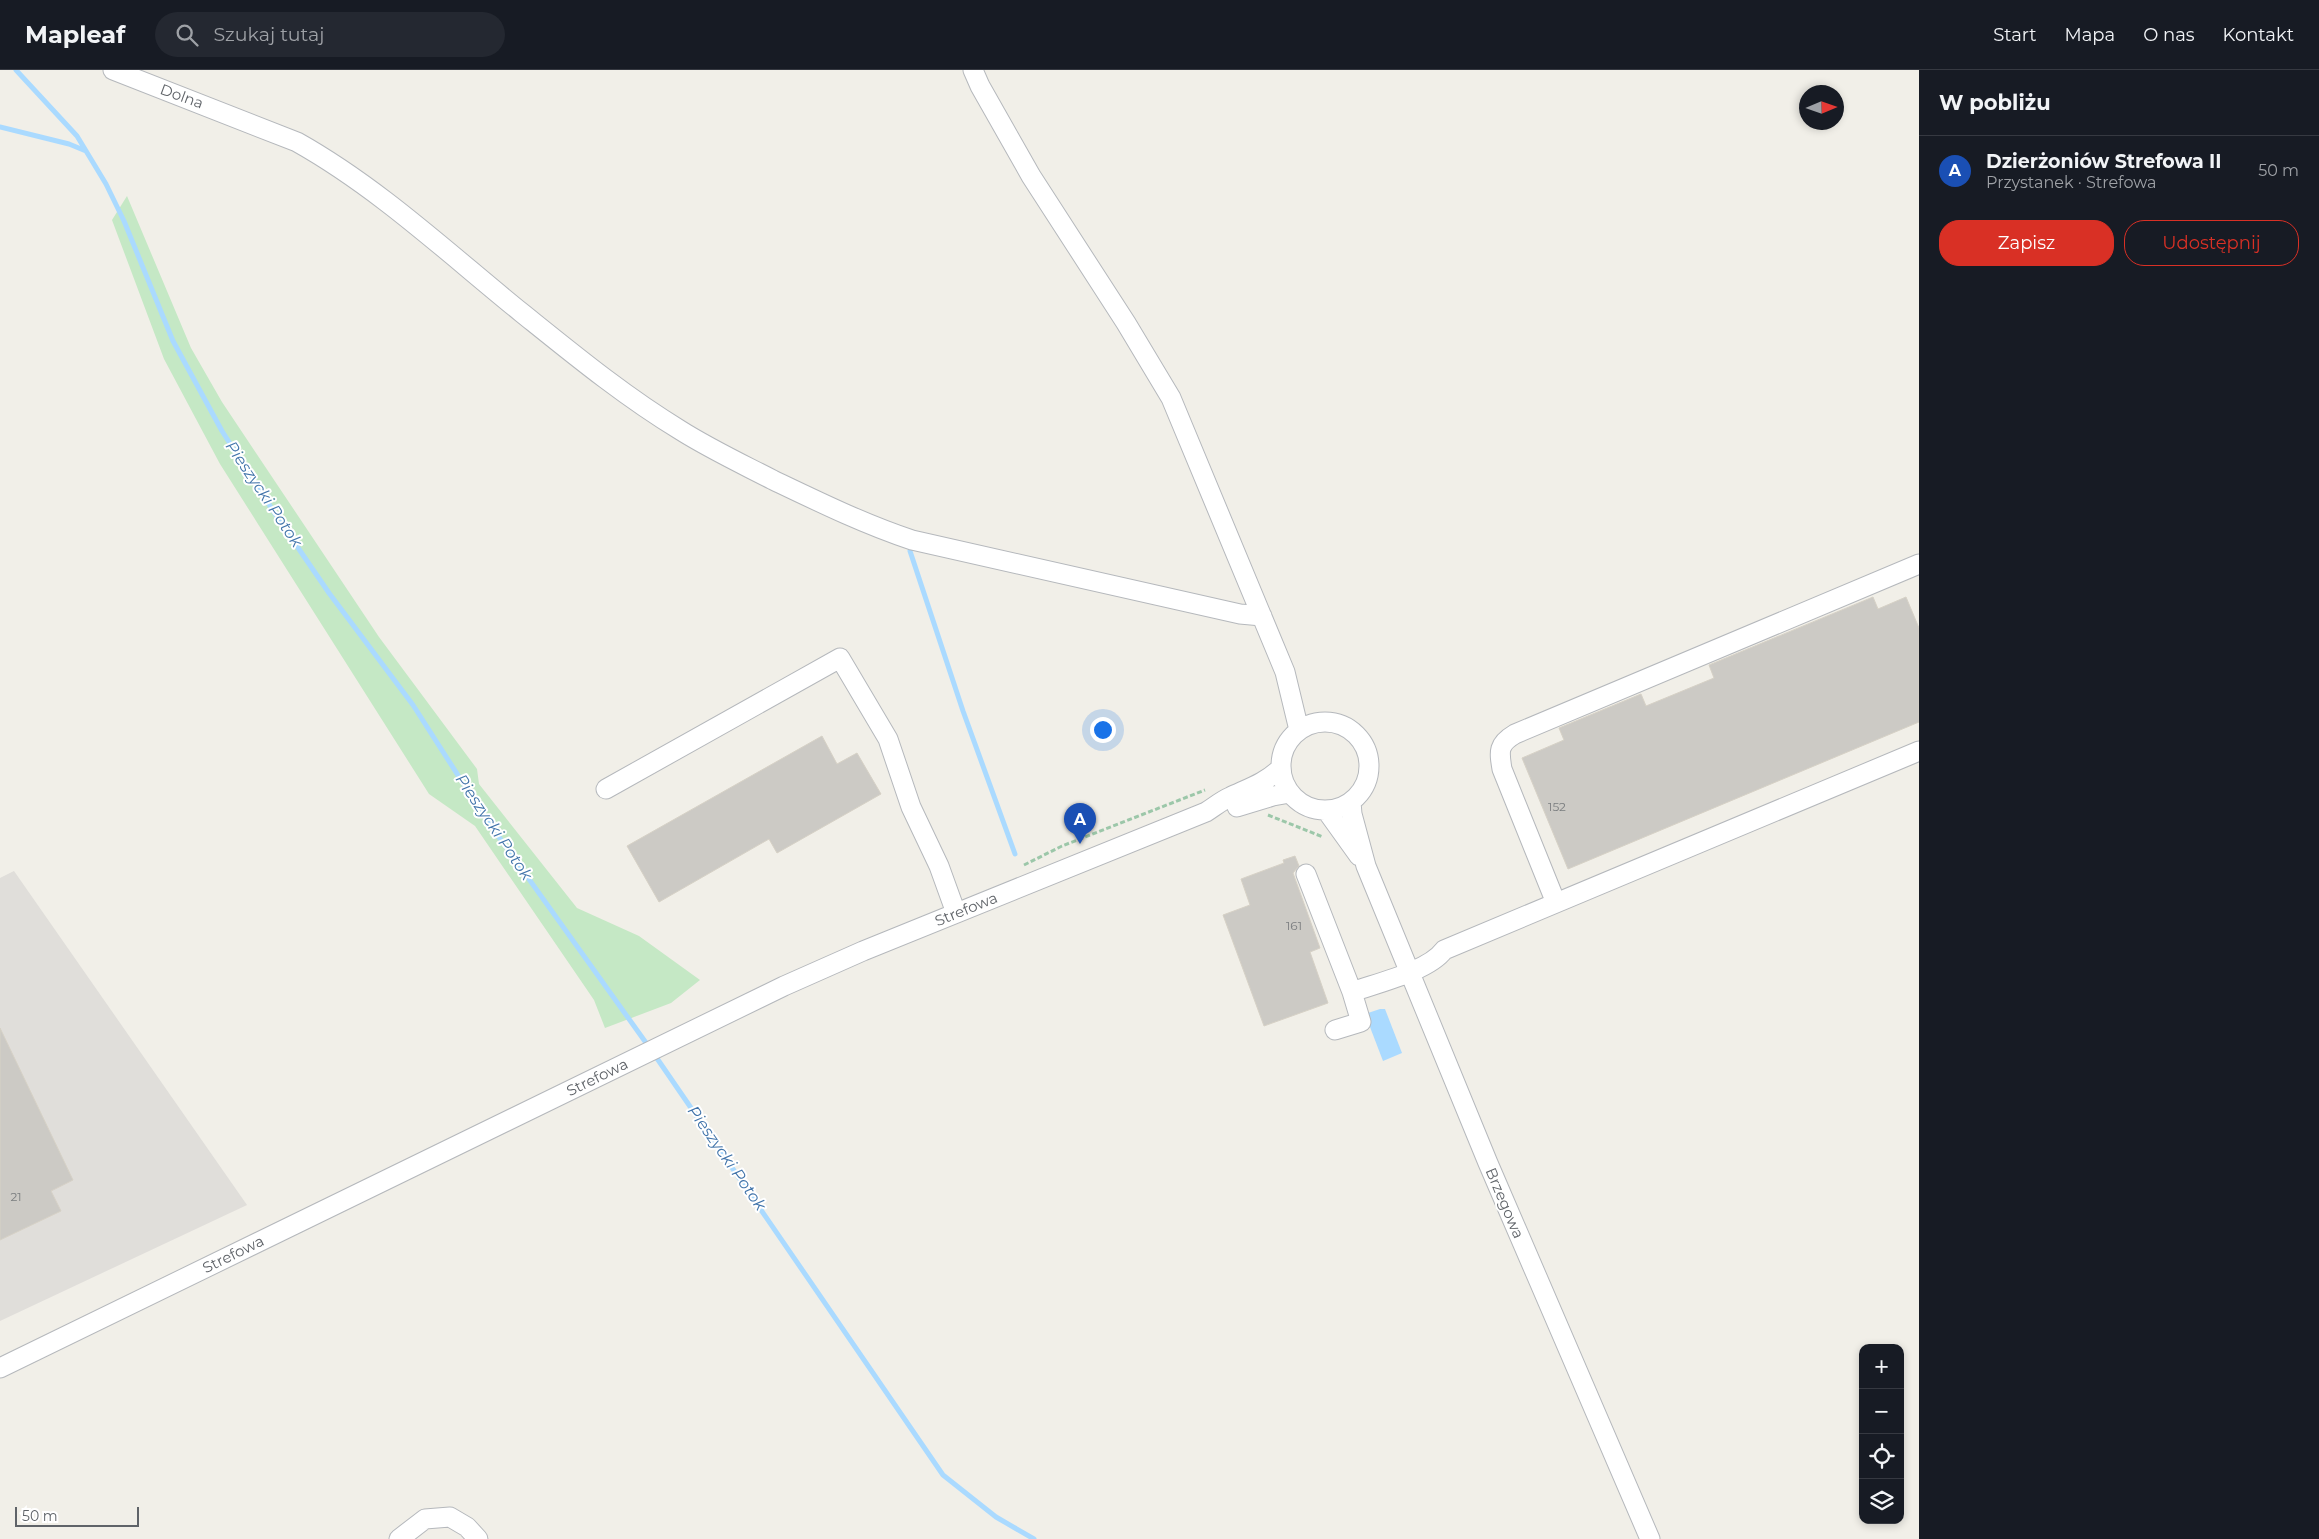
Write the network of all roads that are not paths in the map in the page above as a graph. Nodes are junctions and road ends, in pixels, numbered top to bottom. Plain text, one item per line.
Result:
1 (113, 70) edge
2 (973, 70) edge
3 (1919, 564) edge
4 (1262, 616) junction
5 (1285, 672) junction
6 (1317, 722) junction
7 (1299, 730) junction
8 (1919, 751) edge
9 (1281, 768) junction
10 (606, 789) dead end
11 (1290, 793) junction
12 (1352, 802) junction
13 (1326, 810) junction
14 (1206, 812) junction
15 (1366, 866) junction
16 (1306, 874) dead end
17 (1556, 903) junction
18 (956, 913) junction
19 (1411, 971) junction
20 (1352, 992) junction
21 (1335, 1030) dead end
22 (0, 1368) edge
23 (399, 1539) edge
24 (478, 1539) edge
25 (1650, 1539) edge

1 - 4 street, Dolna
2 - 4 street
3 - 17 street
4 - 5 street
5 - 6 street
5 - 7 street
6 - 7 street
6 - 12 street
7 - 9 street
8 - 17 street
9 - 11 street
9 - 14 street
10 - 18 street
11 - 13 street
11 - 14 street
12 - 13 street
12 - 15 street
13 - 15 street
14 - 18 street, Strefowa
15 - 19 street, Brzegowa
16 - 20 street
17 - 19 street
18 - 22 street, Strefowa
19 - 20 street
19 - 25 street, Brzegowa
20 - 21 street
23 - 24 street

